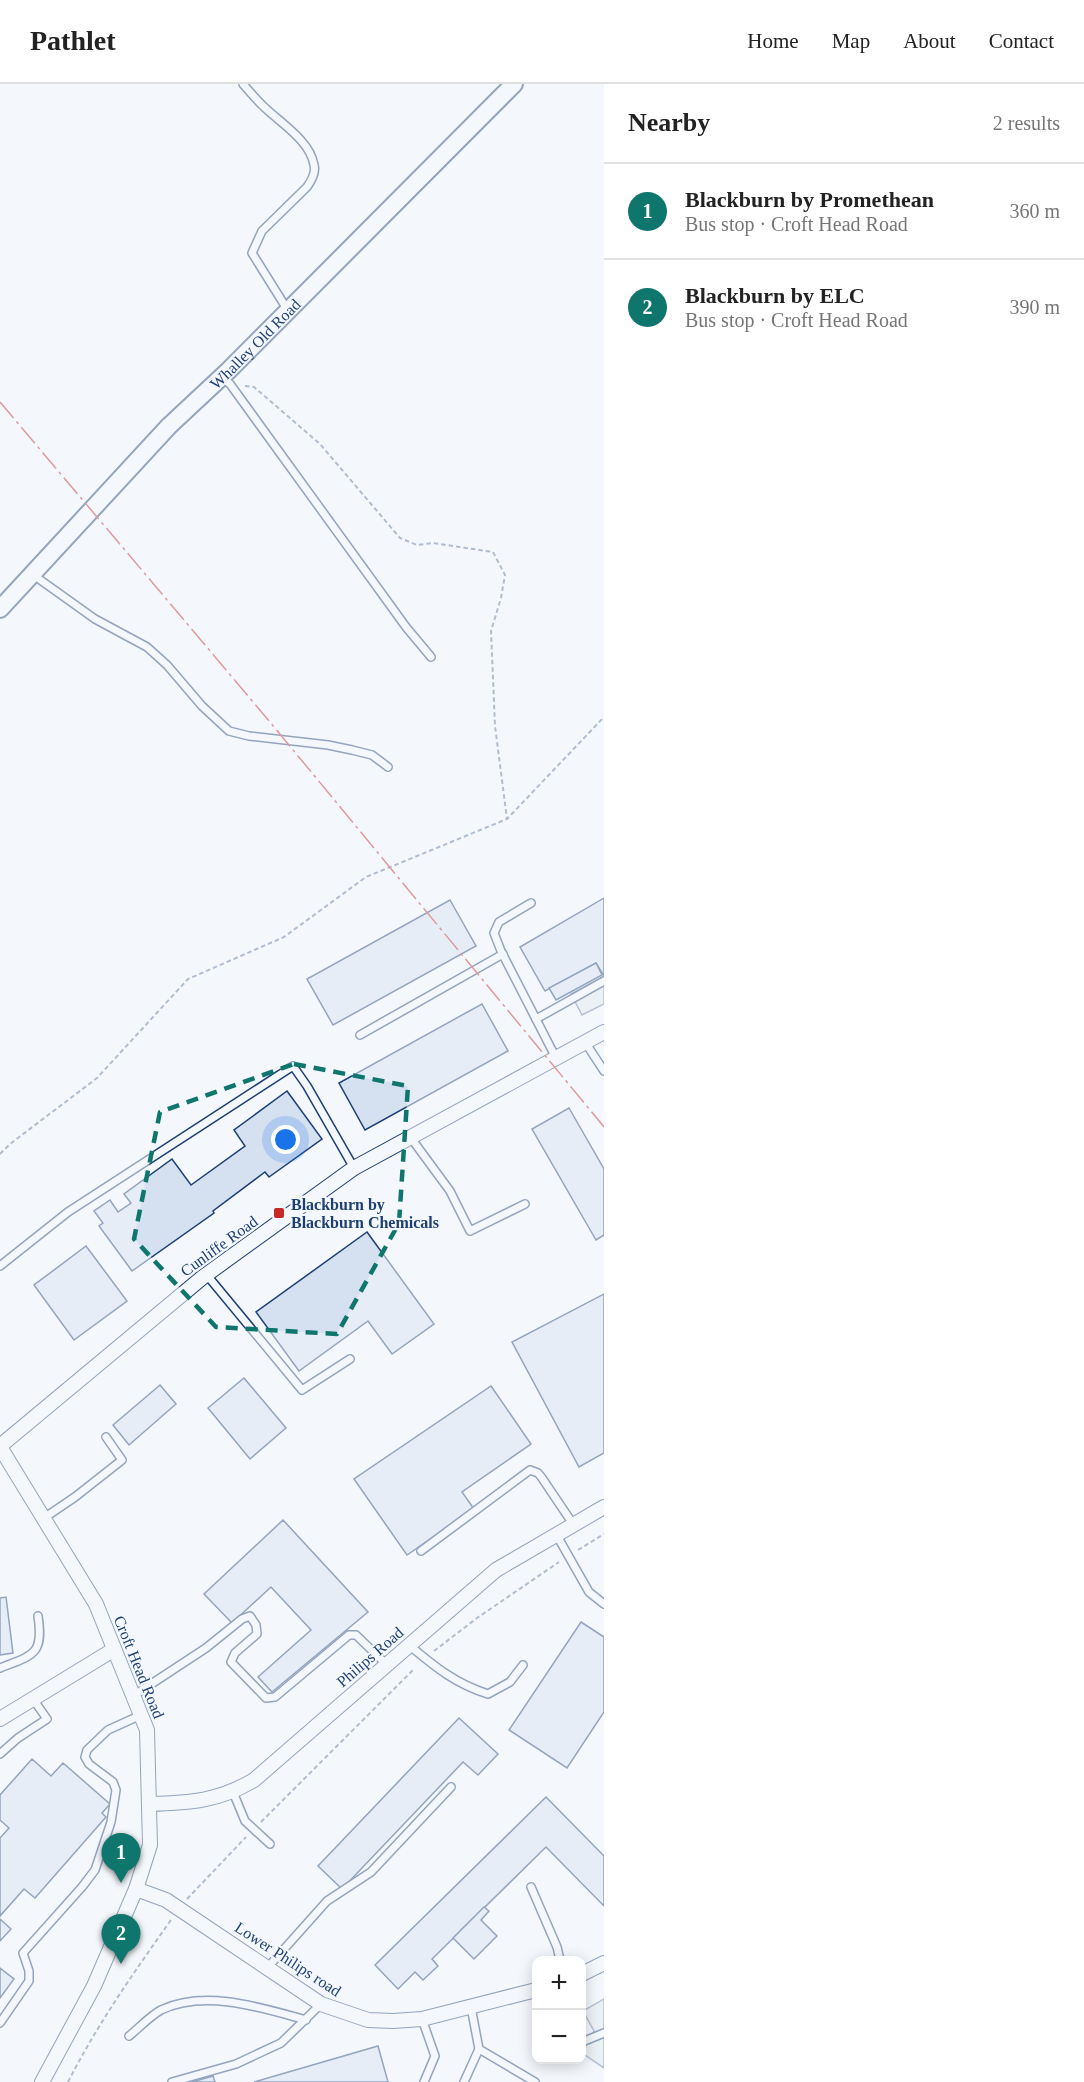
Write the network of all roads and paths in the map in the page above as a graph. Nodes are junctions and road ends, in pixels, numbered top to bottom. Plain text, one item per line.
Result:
1 (243, 84) edge
2 (514, 84) edge
3 (289, 311) junction
4 (226, 380) junction
5 (32, 574) junction
6 (0, 609) edge
7 (431, 657) dead end
8 (604, 717) edge
9 (388, 767) dead end
10 (507, 819) junction
11 (531, 903) dead end
12 (503, 954) junction
13 (604, 981) edge
14 (536, 1019) junction
15 (604, 1032) edge
16 (360, 1035) dead end
17 (585, 1042) junction
18 (556, 1058) junction
19 (604, 1071) edge
20 (411, 1138) junction
21 (0, 1154) edge
22 (354, 1168) junction
23 (525, 1203) dead end
24 (0, 1266) edge
25 (206, 1274) junction
26 (350, 1359) dead end
27 (106, 1437) dead end
28 (0, 1447) edge
29 (604, 1506) edge
30 (44, 1518) junction
31 (573, 1524) junction
32 (556, 1534) junction
33 (604, 1534) edge
34 (422, 1551) dead end
35 (575, 1551) dead end
36 (564, 1559) dead end
37 (604, 1604) edge
38 (38, 1616) dead end
39 (409, 1645) junction
40 (113, 1650) junction
41 (432, 1653) dead end
42 (387, 1665) junction
43 (523, 1665) dead end
44 (0, 1668) edge
45 (413, 1670) dead end
46 (133, 1696) junction
47 (33, 1699) junction
48 (141, 1715) junction
49 (0, 1719) edge
50 (0, 1754) edge
51 (451, 1787) dead end
52 (233, 1792) junction
53 (150, 1804) junction
54 (261, 1822) dead end
55 (246, 1837) dead end
56 (270, 1844) dead end
57 (531, 1887) dead end
58 (136, 1889) junction
59 (187, 1899) dead end
60 (172, 1919) dead end
61 (559, 1956) edge
62 (604, 1963) edge
63 (268, 1967) junction
64 (586, 1972) edge
65 (532, 1991) edge
66 (321, 2004) junction
67 (471, 2007) junction
68 (422, 2019) junction
69 (306, 2020) junction
70 (0, 2023) edge
71 (604, 2033) edge
72 (129, 2036) dead end
73 (586, 2040) edge
74 (479, 2049) junction
75 (42, 2082) edge
76 (68, 2082) edge
77 (172, 2082) edge
78 (424, 2082) edge
79 (464, 2082) edge
80 (535, 2082) edge

1 - 3 lane
2 - 3 street, Whalley Old Road
3 - 4 street, Whalley Old Road
4 - 5 street, Whalley Old Road
4 - 7 lane
4 - 10 path
5 - 6 street, Whalley Old Road
5 - 9 lane
8 - 10 path
10 - 21 path
11 - 12 lane
12 - 14 lane
12 - 16 lane
13 - 14 lane
14 - 18 lane
15 - 17 street, Cunliffe Road
17 - 18 street, Cunliffe Road
17 - 19 lane
18 - 20 street, Cunliffe Road
20 - 22 street, Cunliffe Road
20 - 23 lane
22 - 24 lane
22 - 25 street, Cunliffe Road
25 - 26 lane
25 - 28 street, Cunliffe Road
27 - 30 lane
28 - 30 street, Croft Head Road
29 - 31 street, Philips Road
30 - 40 street, Croft Head Road
31 - 32 street, Philips Road
31 - 34 lane
32 - 37 lane
32 - 39 street, Philips Road
33 - 35 path
36 - 41 path
38 - 44 lane
39 - 42 street, Philips Road
39 - 43 lane
40 - 46 street, Croft Head Road
40 - 47 street
42 - 46 lane
42 - 52 street, Philips Road
45 - 54 path
46 - 48 street, Croft Head Road
47 - 49 street
47 - 50 lane
48 - 53 street, Croft Head Road
48 - 70 lane
51 - 63 lane
52 - 53 street, Philips Road
52 - 56 lane
53 - 58 street, Croft Head Road
55 - 59 path
57 - 61 lane
58 - 63 street, Lower Philips road
58 - 75 street, Croft Head Road
60 - 76 path
62 - 64 street
63 - 66 street, Lower Philips road
65 - 67 street, Lower Philips road
66 - 68 street, Lower Philips road
66 - 69 lane
67 - 68 street, Lower Philips road
67 - 74 lane
68 - 78 lane
69 - 72 lane
69 - 77 lane
71 - 73 lane
74 - 79 lane
74 - 80 lane

